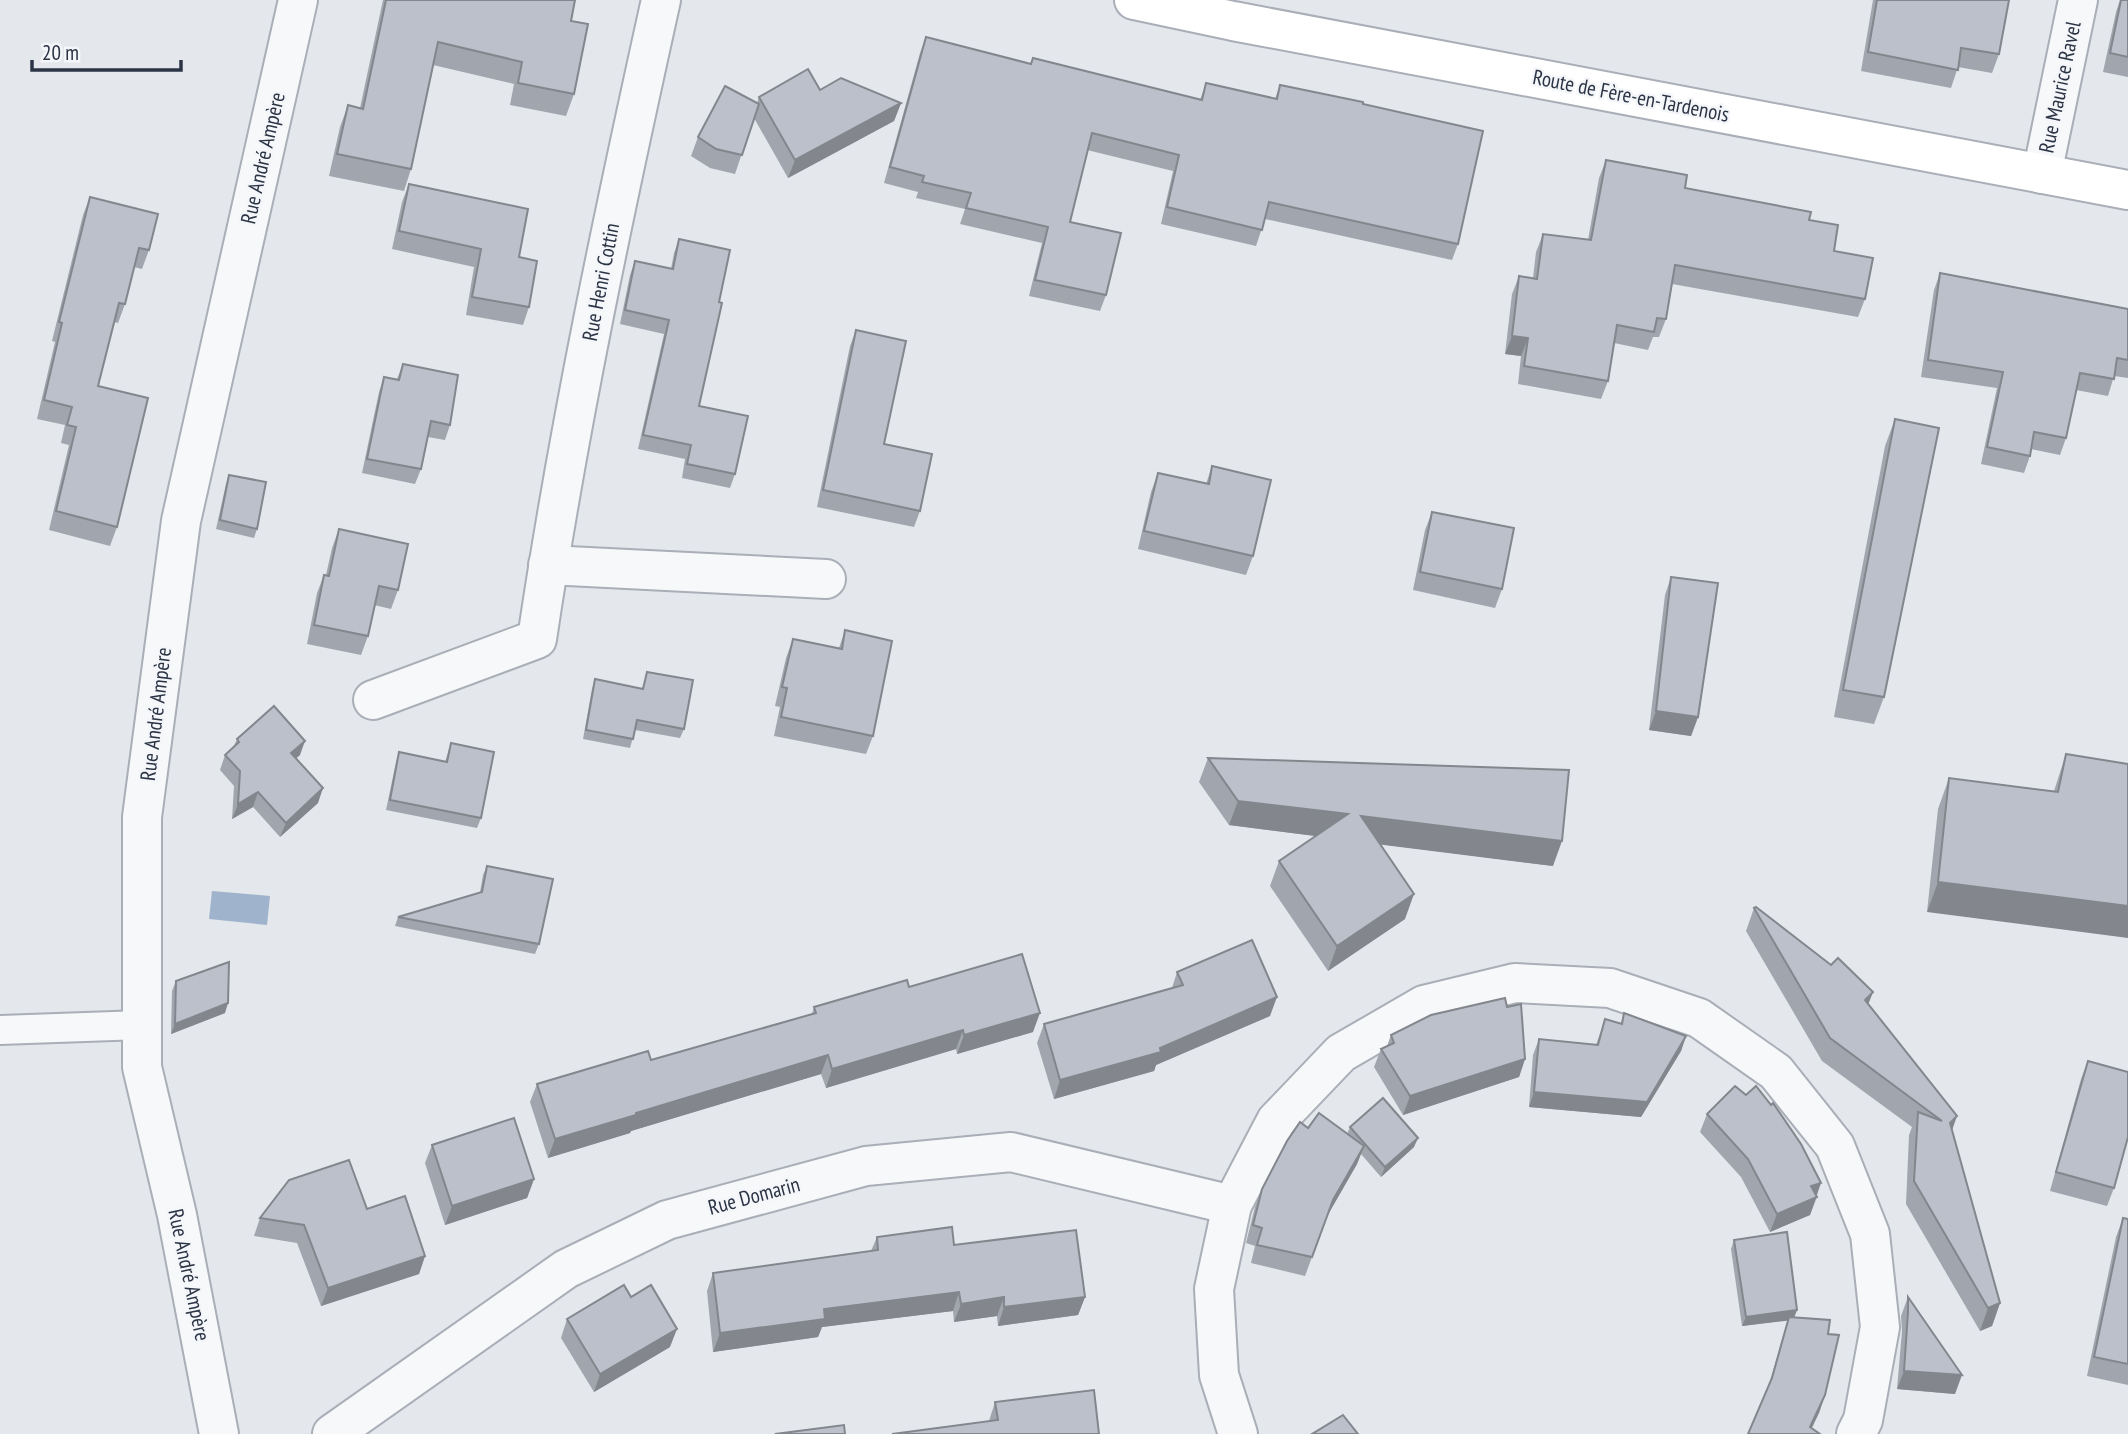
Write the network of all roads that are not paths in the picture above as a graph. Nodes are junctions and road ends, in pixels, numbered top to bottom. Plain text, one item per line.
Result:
1 (298, 0) edge
2 (661, 0) edge
3 (1134, 0) edge
4 (2078, 0) edge
5 (2042, 174) junction
6 (2128, 190) edge
7 (548, 565) junction
8 (826, 579) dead end
9 (373, 700) dead end
10 (142, 1025) junction
11 (0, 1030) edge
12 (1232, 1205) junction
13 (1867, 1429) edge
14 (219, 1434) edge
15 (332, 1434) edge
16 (1238, 1434) edge

1 - 10 street, Rue André Ampère
2 - 7 street, Rue Henri Cottin
3 - 5 main road, Route de Fère-en-Tardenois
4 - 5 street, Rue Maurice Ravel
5 - 6 main road, Route de Fère-en-Tardenois
7 - 8 street
7 - 9 street, Rue Henri Cottin
10 - 11 lane
10 - 14 street, Rue André Ampère
12 - 13 street
12 - 15 street, Rue Domarin
12 - 16 street

